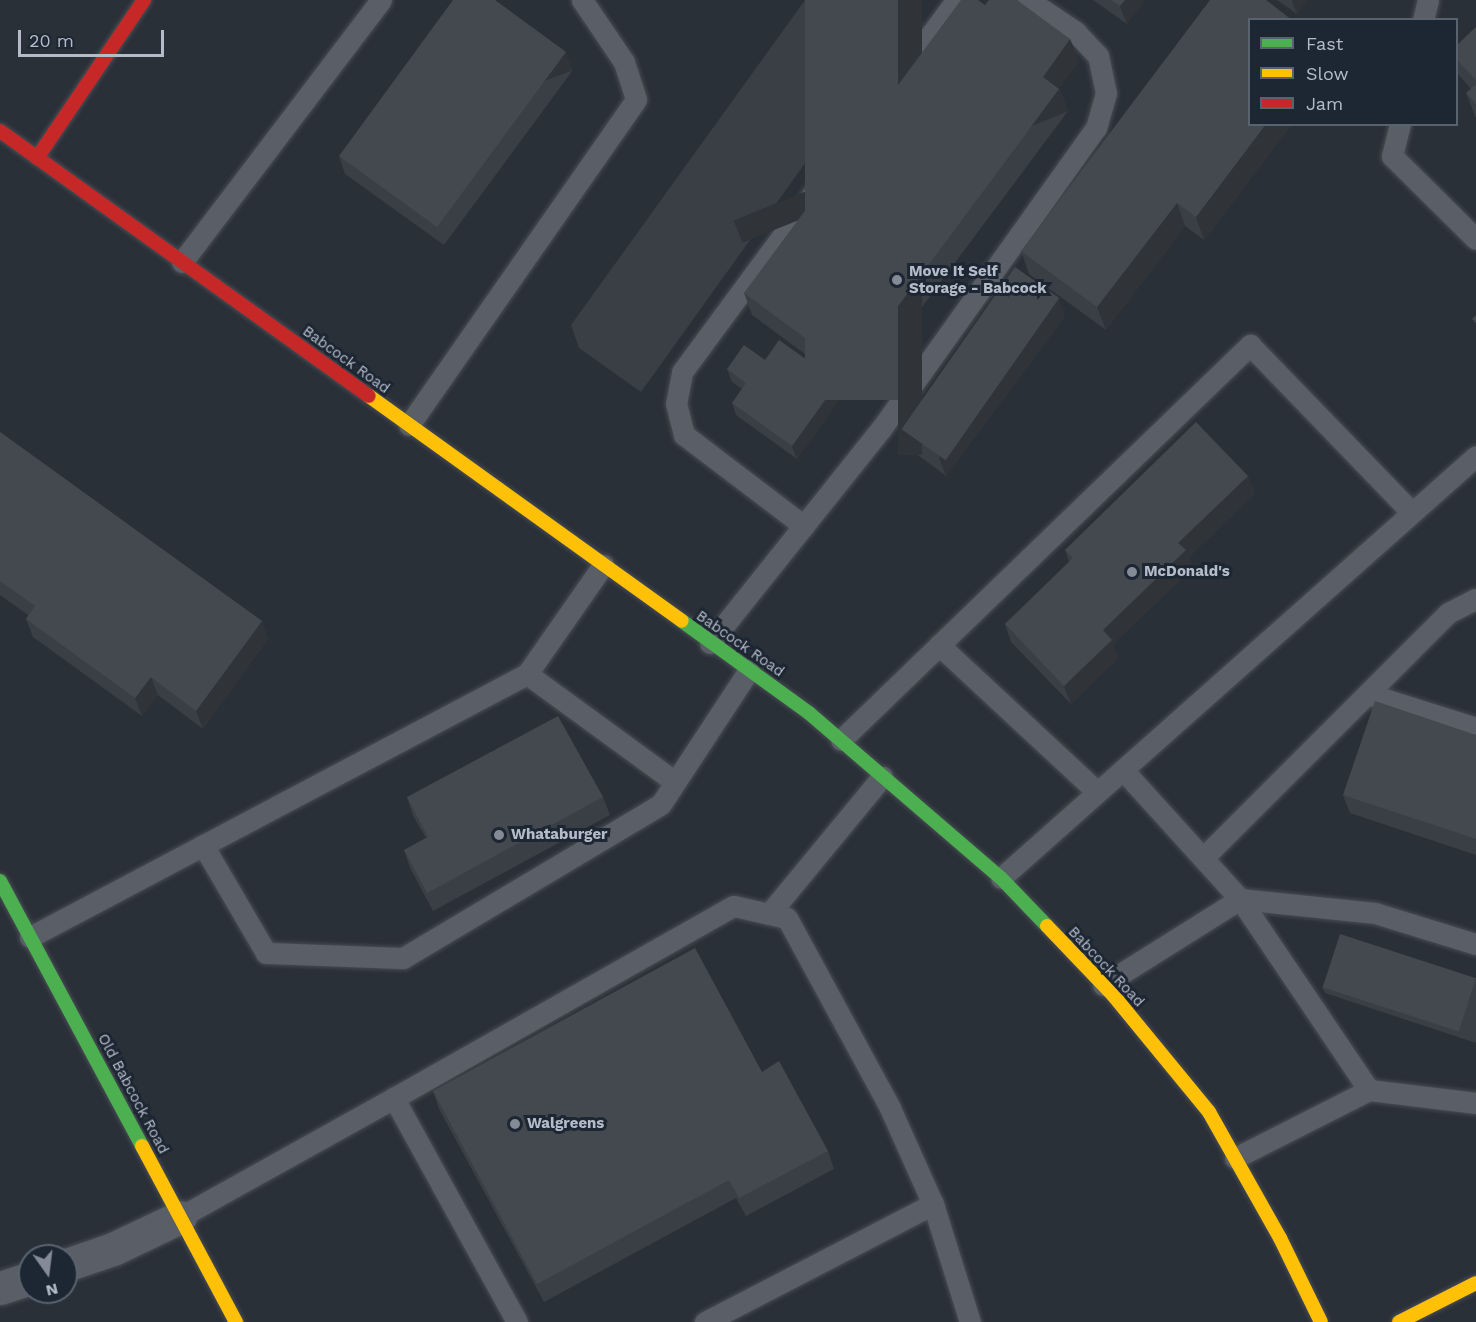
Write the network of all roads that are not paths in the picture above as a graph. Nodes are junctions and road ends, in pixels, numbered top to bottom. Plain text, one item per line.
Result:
1 (144, 0) edge
2 (381, 0) edge
3 (582, 0) edge
4 (956, 0) edge
5 (1028, 0) edge
6 (1428, 0) edge
7 (1424, 18) edge
8 (1400, 126) edge
9 (0, 131) edge
10 (38, 158) junction
11 (1476, 239) edge
12 (182, 262) junction
13 (409, 425) junction
14 (1476, 456) edge
15 (1412, 513) junction
16 (804, 526) junction
17 (603, 565) junction
18 (1476, 599) edge
19 (710, 643) junction
20 (939, 645) junction
21 (749, 670) junction
22 (526, 674) junction
23 (1368, 694) junction
24 (1476, 728) edge
25 (841, 740) junction
26 (1123, 770) junction
27 (882, 777) junction
28 (675, 782) junction
29 (1097, 792) junction
30 (204, 845) junction
31 (1203, 858) junction
32 (1001, 878) junction
33 (0, 881) edge
34 (1240, 899) junction
35 (770, 914) junction
36 (30, 937) junction
37 (1476, 944) edge
38 (1103, 985) junction
39 (1369, 1090) junction
40 (394, 1098) junction
41 (1476, 1103) edge
42 (1235, 1158) junction
43 (933, 1204) junction
44 (180, 1217) junction
45 (78, 1261) edge
46 (18, 1282) edge
47 (1476, 1283) edge
48 (0, 1288) edge
49 (236, 1322) edge
50 (517, 1322) edge
51 (705, 1322) edge
52 (969, 1322) edge
53 (1321, 1322) edge
54 (1399, 1322) edge

1 - 10 main road
2 - 12 lane
3 - 13 lane
4 - 16 lane
5 - 16 lane
6 - 7 lane
8 - 11 lane
9 - 10 main road, Babcock Road
10 - 12 main road, Babcock Road
12 - 13 main road, Babcock Road
13 - 17 main road, Babcock Road
14 - 15 lane
15 - 20 lane
15 - 26 lane
16 - 19 lane
17 - 19 main road, Babcock Road
17 - 22 lane
18 - 23 lane
19 - 21 main road, Babcock Road
20 - 25 lane
20 - 29 lane
21 - 25 main road, Babcock Road
21 - 28 lane
22 - 28 lane
22 - 30 lane
23 - 24 lane
23 - 31 lane
25 - 27 main road, Babcock Road
26 - 29 lane
26 - 31 lane
27 - 32 main road, Babcock Road
27 - 35 lane
28 - 30 lane
29 - 32 lane
30 - 36 lane
31 - 34 lane
32 - 38 main road, Babcock Road
33 - 36 main road, Old Babcock Road
34 - 37 lane
34 - 38 lane
34 - 39 lane
35 - 40 lane
35 - 43 lane
36 - 44 main road, Old Babcock Road
38 - 42 main road, Babcock Road
39 - 41 lane
39 - 42 lane
40 - 44 lane
40 - 50 lane
42 - 53 main road, Babcock Road
43 - 51 lane
43 - 52 lane
44 - 45 street
44 - 49 main road, Old Babcock Road
46 - 48 street
47 - 54 main road

